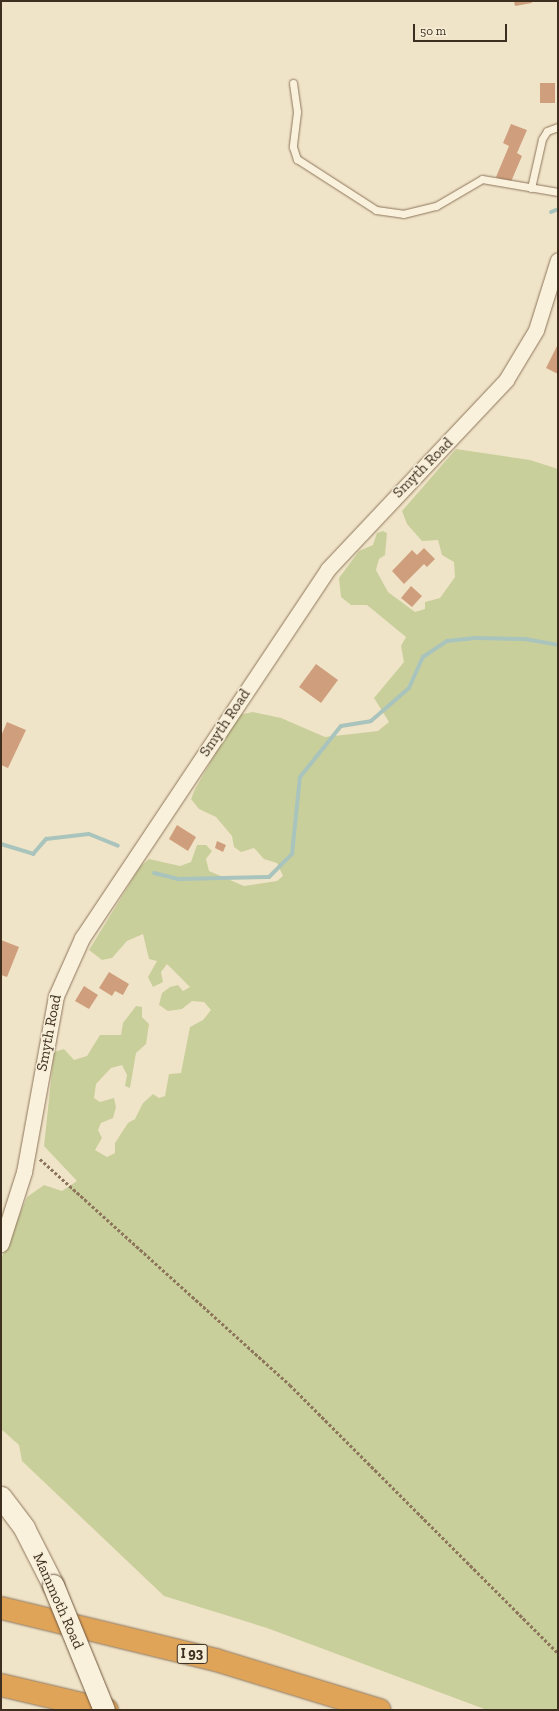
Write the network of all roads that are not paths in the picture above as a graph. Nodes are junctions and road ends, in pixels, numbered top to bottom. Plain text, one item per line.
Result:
1 (293, 83) dead end
2 (558, 127) edge
3 (531, 188) junction
4 (558, 192) edge
5 (558, 260) edge
6 (1, 1244) edge
7 (1, 1497) edge
8 (1, 1608) edge
9 (1, 1685) edge
10 (106, 1710) edge
11 (380, 1710) edge

1 - 3 lane
2 - 3 lane
3 - 4 lane
5 - 6 street, Smyth Road
7 - 10 main road, Mammoth Road, bridge
8 - 11 highway, I 93
9 - 10 highway

